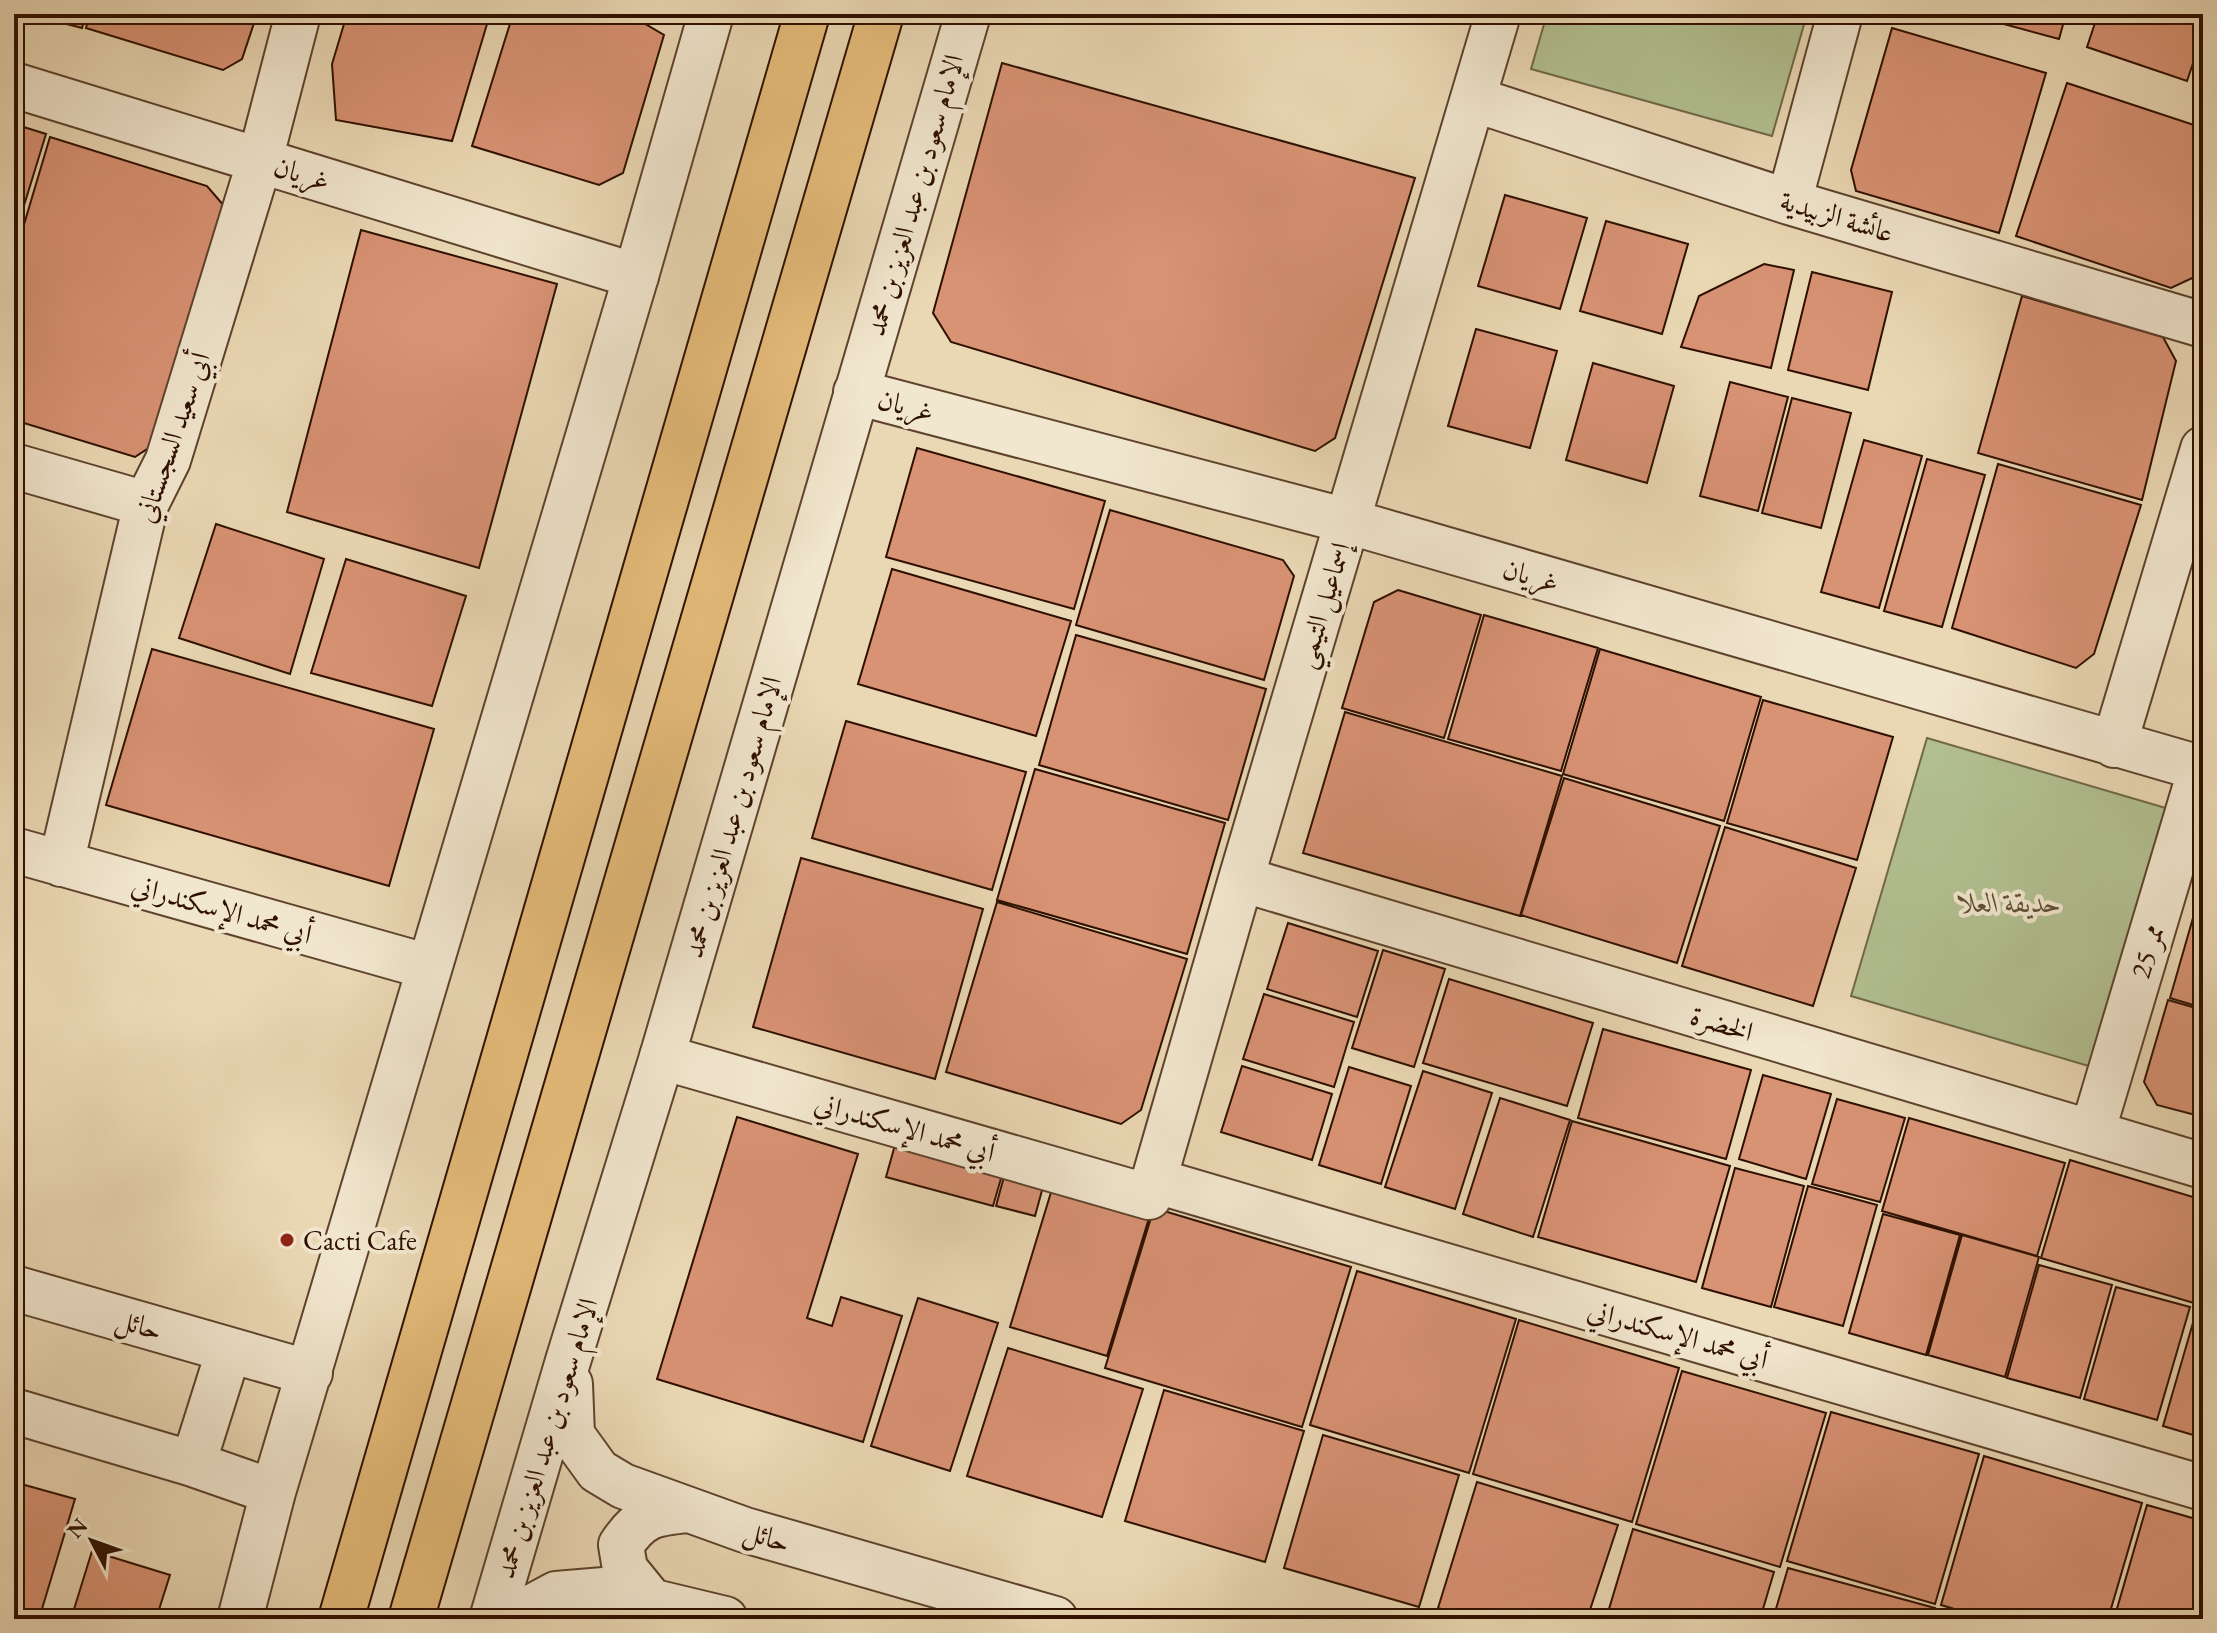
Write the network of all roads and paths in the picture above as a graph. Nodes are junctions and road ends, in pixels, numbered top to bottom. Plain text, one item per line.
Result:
1 (298, 14) edge
2 (711, 14) edge
3 (807, 14) edge
4 (881, 14) edge
5 (968, 14) edge
6 (1498, 14) edge
7 (1840, 14) edge
8 (14, 85) edge
9 (1473, 99) junction
10 (260, 160) junction
11 (1789, 202) junction
12 (636, 276) junction
13 (2203, 325) edge
14 (856, 392) junction
15 (2203, 449) edge
16 (14, 466) edge
17 (146, 504) junction
18 (1347, 521) junction
19 (2114, 745) junction
20 (2202, 769) edge
21 (14, 850) edge
22 (61, 864) junction
23 (1241, 879) junction
24 (429, 967) junction
25 (662, 1057) junction
26 (2092, 1133) junction
27 (2203, 1166) edge
28 (1151, 1188) junction
29 (14, 1288) edge
30 (229, 1350) junction
31 (568, 1361) junction
32 (310, 1373) junction
33 (14, 1411) edge
34 (193, 1464) junction
35 (2203, 1488) edge
36 (273, 1492) junction
37 (688, 1510) junction
38 (651, 1601) junction
39 (240, 1619) edge
40 (341, 1619) edge
41 (411, 1619) edge
42 (492, 1619) edge
43 (510, 1619) edge
44 (725, 1619) edge
45 (1055, 1619) edge

1 - 10 street, أبي سعيد السجستاني
2 - 12 street
3 - 40 main road
4 - 41 main road
5 - 14 street, الإمام سعود بن عبد العزيز بن محمد
6 - 9 street, إسماعيل التيمي
7 - 11 street
8 - 10 street, غريان
9 - 11 street, عائشة الزبيدية
9 - 18 street, إسماعيل التيمي
10 - 12 street, غريان
10 - 17 street, أبي سعيد السجستاني
11 - 13 street, عائشة الزبيدية
12 - 24 street
14 - 18 street, غريان
14 - 25 street, الإمام سعود بن عبد العزيز بن محمد
15 - 19 street
16 - 17 street
17 - 22 street, أبي سعيد السجستاني
18 - 19 street, غريان
18 - 23 street, إسماعيل التيمي
19 - 20 street, غريان
20 - 26 street, ممر 25
21 - 22 street, أبي محمد الإسكندراني
22 - 24 street, أبي محمد الإسكندراني
23 - 26 street, الخضرة
23 - 28 street, إسماعيل التيمي
24 - 32 street
25 - 28 street, أبي محمد الإسكندراني
25 - 31 street, الإمام سعود بن عبد العزيز بن محمد
26 - 27 street, الخضرة
28 - 35 street, أبي محمد الإسكندراني
29 - 30 street, حائل
30 - 32 street, حائل
30 - 34 street
31 - 37 street, حائل
31 - 42 street, الإمام سعود بن عبد العزيز بن محمد
32 - 36 street
33 - 34 street
34 - 36 street
36 - 39 street
37 - 38 street
37 - 45 street, حائل
38 - 43 street
38 - 44 street

